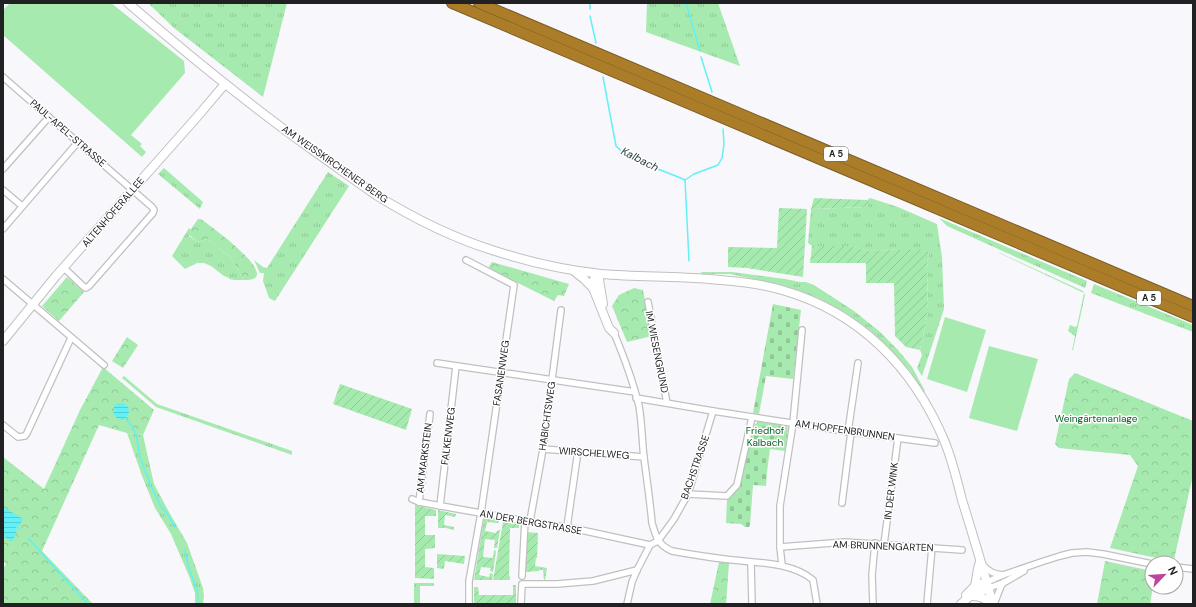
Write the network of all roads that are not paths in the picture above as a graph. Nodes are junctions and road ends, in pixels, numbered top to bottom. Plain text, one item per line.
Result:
1 (128, 3) edge
2 (452, 3) edge
3 (479, 3) edge
4 (3, 76) edge
5 (224, 84) junction
6 (49, 117) junction
7 (78, 142) junction
8 (3, 169) edge
9 (3, 190) edge
10 (132, 190) junction
11 (22, 206) junction
12 (3, 229) edge
13 (466, 260) dead end
14 (64, 268) junction
15 (572, 270) junction
16 (599, 274) junction
17 (612, 275) junction
18 (3, 279) edge
19 (596, 287) junction
20 (648, 302) dead end
21 (33, 304) junction
22 (1193, 306) edge
23 (562, 310) dead end
24 (1193, 317) edge
25 (802, 330) dead end
26 (614, 333) joint
27 (71, 338) junction
28 (3, 341) edge
29 (437, 363) dead end
30 (858, 363) dead end
31 (104, 365) dead end
32 (456, 366) junction
33 (501, 372) junction
34 (552, 380) junction
35 (636, 395) junction
36 (667, 403) junction
37 (714, 411) junction
38 (430, 414) dead end
39 (752, 417) junction
40 (793, 423) junction
41 (3, 425) edge
42 (849, 432) junction
43 (898, 438) junction
44 (935, 443) dead end
45 (543, 449) junction
46 (578, 451) junction
47 (644, 457) junction
48 (688, 494) junction
49 (412, 499) dead end
50 (419, 502) junction
51 (842, 503) dead end
52 (440, 506) junction
53 (481, 513) junction
54 (527, 521) junction
55 (567, 527) junction
56 (658, 541) junction
57 (875, 543) junction
58 (884, 544) junction
59 (650, 545) junction
60 (780, 547) junction
61 (932, 547) junction
62 (962, 550) dead end
63 (980, 561) junction
64 (1144, 562) edge
65 (751, 563) junction
66 (782, 565) junction
67 (1033, 566) junction
68 (637, 570) junction
69 (1003, 575) junction
70 (522, 576) dead end
71 (1005, 582) junction
72 (988, 585) junction
73 (975, 586) junction
74 (965, 600) edge
75 (469, 604) edge
76 (521, 604) edge
77 (627, 604) edge
78 (752, 604) edge
79 (817, 604) edge
80 (873, 604) edge
81 (928, 604) edge
82 (993, 604) edge

1 - 5 main road, AM WEISSKIRCHENER BERG
2 - 24 highway, A 5
3 - 22 highway, A 5
4 - 6 street, PAUL-APEL-STRASSE
5 - 10 main road, ALTENHÖFERALLEE
5 - 15 main road, AM WEISSKIRCHENER BERG
6 - 7 street, PAUL-APEL-STRASSE
6 - 8 street
7 - 10 street, PAUL-APEL-STRASSE
7 - 11 street
9 - 11 street
10 - 14 main road, ALTENHÖFERALLEE
10 - 14 street, PAUL-APEL-STRASSE
11 - 12 street
13 - 33 street, FASANENWEG
14 - 21 main road, ALTENHÖFERALLEE
15 - 16 main road, AM WEISSKIRCHENER BERG
15 - 19 main road, AM WEISSKIRCHENER BERG
16 - 17 main road, AM WEISSKIRCHENER BERG
16 - 19 main road
17 - 19 main road
17 - 63 main road, AM WEISSKIRCHENER BERG
18 - 21 street
19 - 26 main road
20 - 36 street, IM WIESENGRUND
21 - 27 street
21 - 28 main road, ALTENHÖFERALLEE
23 - 34 street, HABICHTSWEG
25 - 40 street
26 - 35 street
27 - 31 street
27 - 41 street
29 - 32 street, AM HOPFENBRUNNEN
30 - 42 street
32 - 33 street, AM HOPFENBRUNNEN
32 - 52 street, FALKENWEG
33 - 34 street, AM HOPFENBRUNNEN
33 - 53 street, FASANENWEG
34 - 35 street, AM HOPFENBRUNNEN
34 - 45 street, HABICHTSWEG
35 - 36 street, AM HOPFENBRUNNEN
35 - 47 street
36 - 37 street, AM HOPFENBRUNNEN
37 - 39 street, AM HOPFENBRUNNEN
37 - 48 street, BACHSTRASSE
38 - 50 street, AM MARKSTEIN
39 - 40 street, AM HOPFENBRUNNEN
39 - 48 street
40 - 42 street, AM HOPFENBRUNNEN
40 - 60 street
42 - 43 street, AM HOPFENBRUNNEN
42 - 51 street
43 - 44 street, AM HOPFENBRUNNEN
43 - 58 street, IN DER WINK
45 - 46 street, WIRSCHELWEG
45 - 54 street, HABICHTSWEG
46 - 47 street, WIRSCHELWEG
46 - 55 street
47 - 56 street
48 - 56 street, BACHSTRASSE
49 - 50 street, AN DER BERGSTRASSE
50 - 52 street, AN DER BERGSTRASSE
52 - 53 street, AN DER BERGSTRASSE
53 - 54 street, AN DER BERGSTRASSE
53 - 75 street, FASANENWEG
54 - 55 street, AN DER BERGSTRASSE
54 - 70 street, HABICHTSWEG
55 - 59 street, AN DER BERGSTRASSE
56 - 59 street
56 - 65 street
57 - 58 street, AM BRUNNENGARTEN
57 - 60 street, AM BRUNNENGARTEN
57 - 80 street
58 - 61 street, AM BRUNNENGARTEN
59 - 68 street
60 - 66 street
61 - 62 street, AM BRUNNENGARTEN
61 - 81 street
63 - 69 street
63 - 72 main road, AM WEISSKIRCHENER BERG
63 - 73 main road
64 - 67 street
65 - 66 street
65 - 78 street
66 - 79 street
67 - 69 street
67 - 71 street
68 - 76 street
68 - 77 street
69 - 72 street
71 - 72 street
71 - 82 street
72 - 73 main road
72 - 74 main road
72 - 82 main road, AM WEISSKIRCHENER BERG
73 - 74 main road
74 - 82 main road

